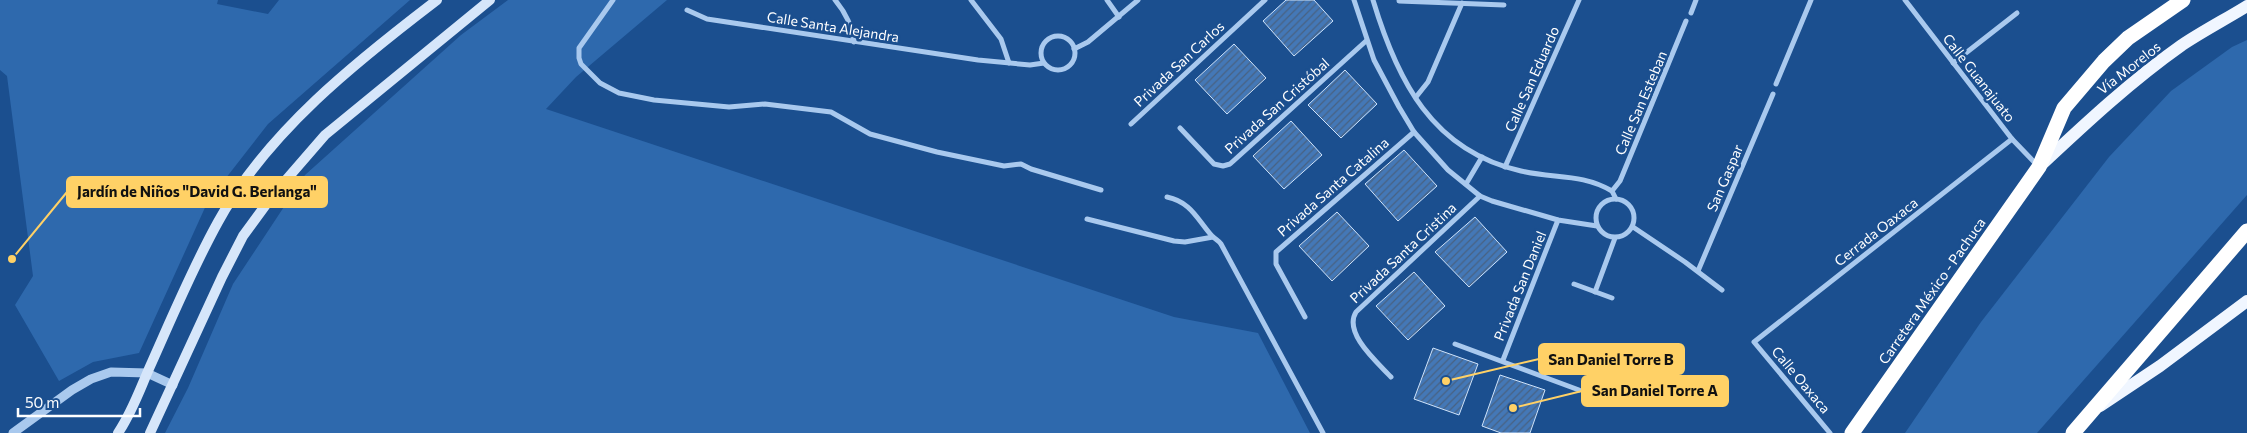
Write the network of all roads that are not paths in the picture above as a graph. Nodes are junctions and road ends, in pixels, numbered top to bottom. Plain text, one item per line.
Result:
1 (490, 0) edge
2 (613, 0) edge
3 (835, 0) edge
4 (971, 0) edge
5 (1107, 0) edge
6 (1138, 0) edge
7 (1264, 0) edge
8 (1356, 0) edge
9 (1372, 0) edge
10 (1398, 0) edge
11 (1579, 0) edge
12 (1696, 0) edge
13 (1812, 0) edge
14 (1905, 0) edge
15 (2183, 0) edge
16 (435, 1) edge
17 (1462, 3) junction
18 (1504, 5) dead end
19 (2247, 6) edge
20 (687, 10) dead end
21 (1691, 13) dead end
22 (2017, 13) dead end
23 (1120, 17) junction
24 (1686, 21) dead end
25 (1366, 40) junction
26 (854, 42) junction
27 (1074, 49) junction
28 (1009, 63) junction
29 (1044, 63) junction
30 (1953, 63) junction
31 (1776, 84) dead end
32 (1773, 94) dead end
33 (1416, 97) junction
34 (1131, 124) dead end
35 (1180, 128) dead end
36 (1414, 132) junction
37 (2012, 139) junction
38 (1482, 157) junction
39 (1505, 166) junction
40 (2039, 167) junction
41 (1466, 184) junction
42 (1100, 190) dead end
43 (1612, 191) junction
44 (1480, 196) junction
45 (1167, 198) dead end
46 (1616, 199) junction
47 (1087, 219) dead end
48 (1558, 220) junction
49 (1597, 226) junction
50 (1633, 227) junction
51 (2247, 231) edge
52 (1213, 237) junction
53 (1615, 238) junction
54 (1698, 271) junction
55 (1574, 284) dead end
56 (1722, 290) dead end
57 (1594, 292) junction
58 (1612, 298) dead end
59 (2247, 301) edge
60 (1305, 317) dead end
61 (1754, 342) joint
62 (1455, 344) dead end
63 (1502, 360) junction
64 (147, 373) junction
65 (1391, 377) dead end
66 (173, 385) junction
67 (1579, 390) dead end
68 (2094, 410) junction
69 (13, 433) edge
70 (118, 433) edge
71 (150, 433) edge
72 (1323, 433) edge
73 (1830, 433) edge
74 (1852, 433) edge
75 (2073, 433) edge

1 - 66 main road
2 - 42 street
3 - 26 street
4 - 28 street
5 - 23 street
6 - 23 street
7 - 34 street, Privada San Carlos
8 - 25 street
9 - 33 street
10 - 17 street
11 - 39 street, Calle San Eduardo
12 - 21 street
13 - 31 street
14 - 30 street, Calle Guanajuato
15 - 40 highway, Carretera México - Pachuca
16 - 64 main road
17 - 18 street
17 - 33 street
19 - 40 main road, Vía Morelos
20 - 26 street, Calle Santa Alejandra
22 - 30 street
23 - 27 street
24 - 43 street, Calle San Esteban
25 - 35 street, Privada San Cristóbal
25 - 36 street
26 - 28 street, Calle Santa Alejandra
27 - 29 street
27 - 29 street
28 - 29 street, Calle Santa Alejandra
30 - 37 street, Calle Guanajuato
32 - 54 street, San Gaspar
33 - 38 street
36 - 41 street
36 - 60 street, Privada Santa Catalina
37 - 40 street, Calle Guanajuato
37 - 61 street, Cerrada Oaxaca
38 - 39 street
38 - 41 street
39 - 43 street
40 - 74 highway, Carretera México - Pachuca
41 - 44 street
43 - 46 street
44 - 48 street
44 - 65 street, Privada Santa Cristina
45 - 52 street
46 - 49 street
46 - 50 street
47 - 52 street
48 - 49 street
48 - 63 street, Privada San Daniel
49 - 53 street
50 - 53 street
50 - 54 street
51 - 68 highway
52 - 72 street
53 - 57 street
54 - 56 street
55 - 57 street
57 - 58 street
59 - 68 main road
61 - 73 street, Calle Oaxaca
62 - 63 street, Privada San Daniel
63 - 67 street, Privada San Daniel
64 - 66 street
64 - 69 street
64 - 70 main road
66 - 71 main road
68 - 75 highway

